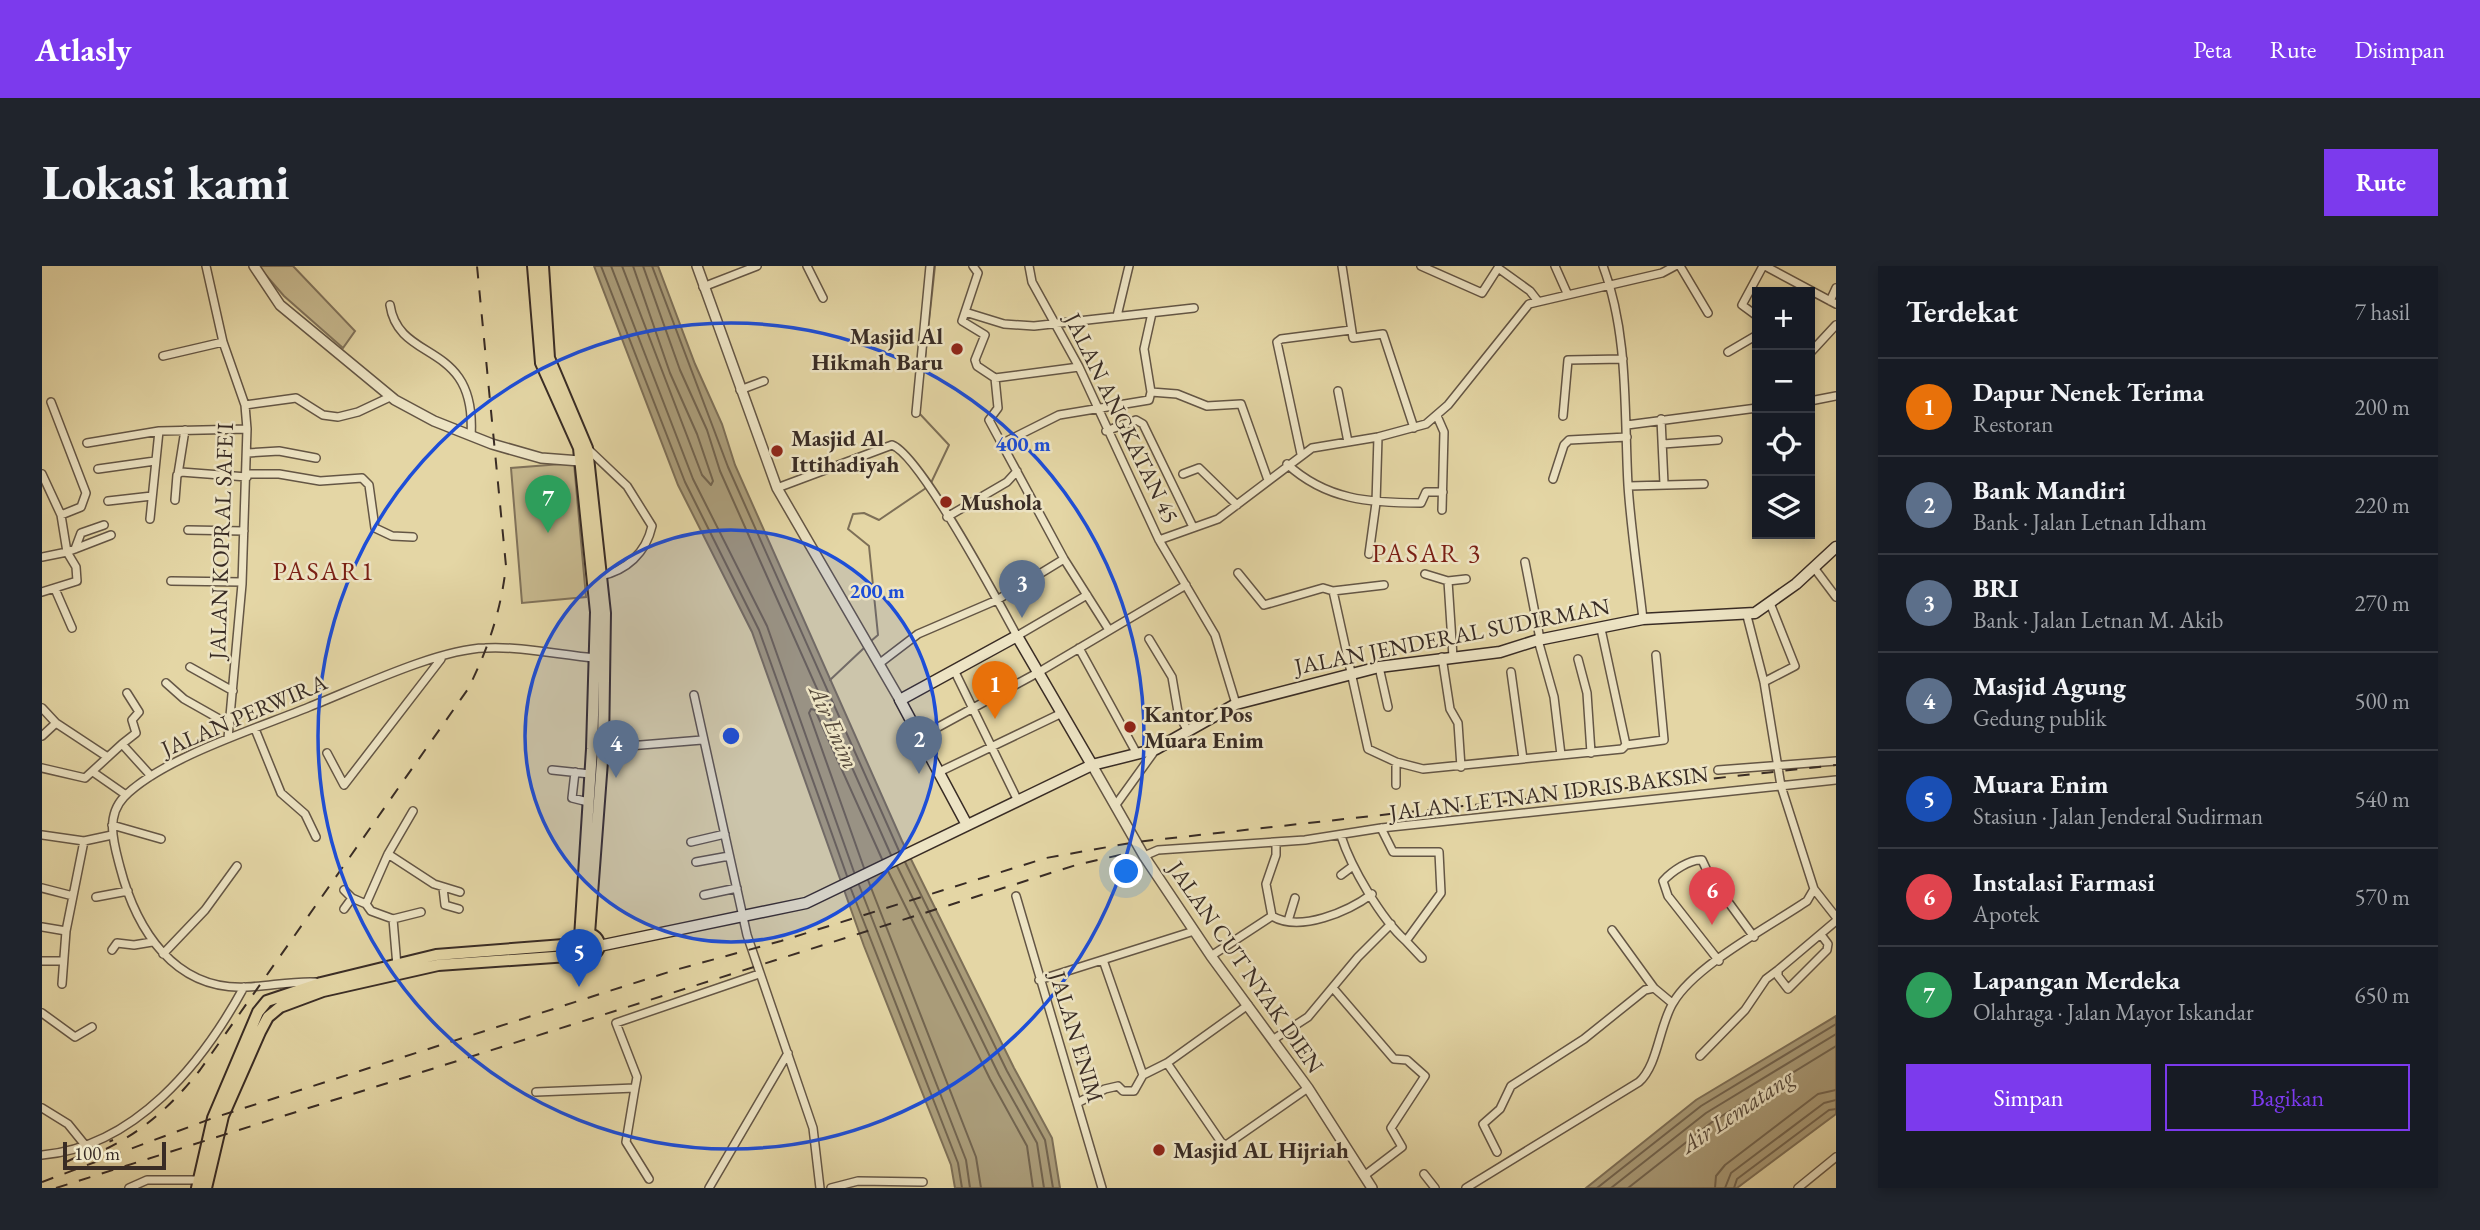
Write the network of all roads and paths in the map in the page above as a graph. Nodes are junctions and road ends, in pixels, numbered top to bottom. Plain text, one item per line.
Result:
1 (205, 266) edge
2 (254, 266) edge
3 (533, 266) edge
4 (543, 266) edge
5 (697, 266) edge
6 (757, 266) edge
7 (807, 266) edge
8 (930, 266) edge
9 (973, 266) edge
10 (1029, 266) edge
11 (1129, 266) edge
12 (1342, 266) edge
13 (1421, 266) edge
14 (1555, 266) edge
15 (1603, 266) edge
16 (1678, 266) edge
17 (1764, 266) edge
18 (1496, 267) edge
19 (1610, 285) junction
20 (703, 287) junction
21 (1752, 287) edge
22 (1752, 287) edge
23 (1836, 288) edge
24 (1567, 293) junction
25 (823, 298) dead end
26 (1537, 300) junction
27 (1833, 302) edge
28 (390, 304) dead end
29 (1194, 308) dead end
30 (965, 312) junction
31 (1752, 312) edge
32 (1152, 313) junction
33 (1708, 313) dead end
34 (1117, 316) junction
35 (1836, 325) edge
36 (1057, 326) junction
37 (1351, 330) junction
38 (1752, 338) edge
39 (223, 342) junction
40 (1813, 350) edge
41 (1728, 352) dead end
42 (163, 356) dead end
43 (1623, 359) junction
44 (1079, 367) junction
45 (995, 378) junction
46 (764, 381) dead end
47 (740, 390) junction
48 (1338, 391) dead end
49 (1151, 392) junction
50 (1836, 396) edge
51 (390, 397) junction
52 (1815, 400) edge
53 (51, 402) dead end
54 (245, 405) junction
55 (1096, 408) junction
56 (1752, 409) edge
57 (916, 412) dead end
58 (1437, 416) junction
59 (1563, 416) dead end
60 (1661, 419) junction
61 (1627, 425) junction
62 (1414, 428) junction
63 (247, 429) junction
64 (185, 430) junction
65 (159, 431) junction
66 (1107, 431) junction
67 (471, 436) junction
68 (1378, 437) junction
69 (1627, 437) junction
70 (1718, 440) dead end
71 (87, 443) dead end
72 (1348, 443) junction
73 (1663, 443) junction
74 (1001, 444) junction
75 (583, 448) junction
76 (248, 453) junction
77 (1301, 454) junction
78 (316, 458) dead end
79 (155, 461) junction
80 (580, 461) junction
81 (1287, 464) junction
82 (98, 470) dead end
83 (1017, 471) junction
84 (42, 474) edge
85 (178, 474) junction
86 (1183, 474) dead end
87 (247, 475) junction
88 (1553, 479) dead end
89 (1268, 480) junction
90 (1664, 484) junction
91 (1704, 484) dead end
92 (1629, 486) junction
93 (777, 488) junction
94 (1443, 492) junction
95 (152, 496) junction
96 (175, 500) dead end
97 (108, 501) dead end
98 (1376, 503) junction
99 (1237, 505) junction
100 (1442, 510) dead end
101 (61, 516) junction
102 (947, 517) junction
103 (150, 519) dead end
104 (104, 524) dead end
105 (1193, 527) junction
106 (188, 530) dead end
107 (244, 531) junction
108 (111, 535) dead end
109 (413, 537) dead end
110 (1159, 540) junction
111 (1836, 547) edge
112 (71, 550) junction
113 (1369, 554) dead end
114 (42, 557) edge
115 (1063, 559) junction
116 (1525, 562) dead end
117 (1815, 569) junction
118 (1238, 573) dead end
119 (1425, 574) dead end
120 (596, 576) junction
121 (1466, 579) dead end
122 (171, 580) dead end
123 (1448, 581) junction
124 (242, 582) junction
125 (1186, 585) junction
126 (1384, 585) dead end
127 (55, 589) junction
128 (42, 592) edge
129 (1333, 592) junction
130 (1087, 596) junction
131 (1836, 597) edge
132 (997, 600) junction
133 (1770, 603) junction
134 (1747, 616) junction
135 (1643, 619) junction
136 (72, 628) dead end
137 (1601, 629) junction
138 (1109, 630) junction
139 (1017, 636) junction
140 (1149, 639) dead end
141 (1539, 639) junction
142 (1079, 648) junction
143 (1657, 655) dead end
144 (1448, 657) junction
145 (442, 658) junction
146 (599, 658) junction
147 (1578, 659) dead end
148 (878, 660) junction
149 (190, 667) dead end
150 (1379, 667) junction
151 (954, 670) junction
152 (1039, 672) junction
153 (1511, 672) dead end
154 (1350, 673) junction
155 (1764, 682) junction
156 (166, 683) dead end
157 (233, 691) junction
158 (127, 693) dead end
159 (694, 695) dead end
160 (900, 700) junction
161 (1236, 704) junction
162 (972, 707) junction
163 (1388, 707) dead end
164 (42, 708) edge
165 (1062, 713) junction
166 (56, 723) junction
167 (230, 725) junction
168 (255, 729) junction
169 (1188, 732) junction
170 (42, 736) edge
171 (920, 737) junction
172 (228, 738) junction
173 (702, 740) junction
174 (122, 744) junction
175 (1626, 745) junction
176 (991, 747) junction
177 (598, 748) junction
178 (1156, 749) junction
179 (327, 753) dead end
180 (1591, 753) junction
181 (1137, 754) junction
182 (1561, 755) junction
183 (106, 757) junction
184 (1523, 760) junction
185 (1836, 761) edge
186 (1396, 762) junction
187 (1092, 765) junction
188 (1461, 767) junction
189 (1778, 767) junction
190 (42, 768) edge
191 (552, 770) dead end
192 (1718, 770) dead end
193 (93, 772) junction
194 (575, 772) junction
195 (939, 772) junction
196 (590, 774) junction
197 (151, 776) junction
198 (1836, 780) edge
199 (1396, 785) dead end
200 (1781, 786) junction
201 (126, 795) junction
202 (1018, 801) junction
203 (588, 802) junction
204 (1115, 806) junction
205 (413, 811) dead end
206 (112, 825) junction
207 (967, 825) junction
208 (1381, 828) junction
209 (725, 834) junction
210 (42, 835) edge
211 (112, 835) junction
212 (1341, 836) junction
213 (316, 837) dead end
214 (161, 839) dead end
215 (84, 841) junction
216 (691, 842) dead end
217 (1276, 842) junction
218 (388, 854) junction
219 (729, 856) junction
220 (1144, 856) junction
221 (696, 862) dead end
222 (237, 866) dead end
223 (1353, 866) junction
224 (1341, 874) dead end
225 (42, 888) edge
226 (443, 888) junction
227 (737, 888) junction
228 (1814, 889) junction
229 (344, 890) dead end
230 (128, 891) junction
231 (460, 892) dead end
232 (1372, 894) junction
233 (704, 895) dead end
234 (73, 896) junction
235 (1016, 896) dead end
236 (96, 897) dead end
237 (352, 898) junction
238 (1295, 898) dead end
239 (366, 904) junction
240 (344, 909) dead end
241 (459, 909) dead end
242 (421, 912) dead end
243 (1272, 916) junction
244 (743, 918) junction
245 (393, 919) junction
246 (1836, 919) edge
247 (1288, 921) junction
248 (1391, 924) junction
249 (42, 926) edge
250 (1612, 930) dead end
251 (66, 931) junction
252 (1194, 931) junction
253 (1822, 936) junction
254 (1754, 937) junction
255 (1406, 941) junction
256 (152, 942) junction
257 (582, 943) junction
258 (599, 946) junction
259 (112, 950) dead end
260 (163, 954) junction
261 (1211, 956) junction
262 (1422, 958) dead end
263 (1103, 960) junction
264 (42, 961) edge
265 (63, 961) junction
266 (1718, 961) junction
267 (397, 966) junction
268 (1778, 970) junction
269 (759, 974) junction
270 (1039, 981) junction
271 (62, 984) dead end
272 (244, 987) junction
273 (322, 987) junction
274 (1334, 988) junction
275 (1654, 988) junction
276 (1672, 1003) junction
277 (1248, 1004) junction
278 (42, 1013) edge
279 (92, 1027) dead end
280 (1274, 1038) junction
281 (788, 1053) junction
282 (1700, 1056) dead end
283 (1167, 1063) junction
284 (1143, 1075) junction
285 (635, 1088) junction
286 (1308, 1088) junction
287 (536, 1092) dead end
288 (1077, 1103) junction
289 (42, 1108) edge
290 (85, 1145) junction
291 (1497, 1153) dead end
292 (42, 1155) edge
293 (1836, 1157) edge
294 (1424, 1174) dead end
295 (1364, 1176) junction
296 (649, 1179) dead end
297 (923, 1182) dead end
298 (202, 1184) edge
299 (129, 1188) edge
300 (709, 1188) edge
301 (820, 1188) edge
302 (831, 1188) edge
303 (1102, 1188) edge
304 (1372, 1188) edge
305 (1434, 1188) edge
306 (1466, 1188) edge
307 (1798, 1188) edge

1 - 39 street, JALAN KOPRAL SAFE'I
2 - 51 street
3 - 75 highway
4 - 75 highway
5 - 20 street
6 - 20 street
7 - 25 street
8 - 57 street
9 - 30 street
10 - 36 street, JALAN ANGKATAN 45
11 - 34 street
12 - 37 street
13 - 18 street
14 - 24 street
15 - 19 street
16 - 19 street
16 - 33 street
17 - 22 street
17 - 27 street
18 - 26 street
19 - 24 street
19 - 43 street
20 - 47 street
21 - 31 street
23 - 27 street
24 - 26 street
26 - 58 street
28 - 67 street
29 - 32 street
30 - 36 street
30 - 45 street
32 - 34 street
32 - 49 street
34 - 36 street
35 - 40 street
36 - 44 street, JALAN ANGKATAN 45
37 - 62 street
37 - 77 street
38 - 41 street
39 - 42 street
39 - 54 street, JALAN KOPRAL SAFE'I
43 - 59 street
43 - 61 street
44 - 45 street
44 - 55 street, JALAN ANGKATAN 45
45 - 74 street
46 - 47 street
47 - 93 street
48 - 72 street
49 - 55 street
49 - 89 street
50 - 52 street
51 - 54 street
51 - 67 street
53 - 101 street
54 - 63 street, JALAN KOPRAL SAFE'I
55 - 66 street, JALAN ANGKATAN 45
55 - 74 street
56 - 60 street
58 - 62 street
58 - 94 street
60 - 61 street
60 - 73 street
61 - 69 street
62 - 68 street
63 - 64 street
63 - 76 street, JALAN KOPRAL SAFE'I
64 - 65 street
64 - 85 street
65 - 71 street
65 - 79 street
66 - 105 street
66 - 110 street, JALAN ANGKATAN 45
67 - 80 street
68 - 72 street
68 - 98 street
69 - 88 street
69 - 92 street
70 - 73 street
72 - 77 street
73 - 90 street
74 - 83 street
75 - 80 highway
75 - 120 highway
75 - 120 street
76 - 78 street
76 - 87 street, JALAN KOPRAL SAFE'I
77 - 81 street
79 - 82 street
79 - 95 street
80 - 120 highway
81 - 89 street
81 - 98 street
83 - 102 street
83 - 115 street
84 - 101 street
85 - 87 street
85 - 96 street
86 - 99 street
87 - 107 street, JALAN KOPRAL SAFE'I
87 - 109 street
89 - 99 street
90 - 91 street
90 - 92 street
92 - 135 street
93 - 102 street
93 - 148 street
94 - 98 street
94 - 100 street
95 - 97 street
95 - 103 street
98 - 113 street
99 - 105 street
101 - 112 street
102 - 132 street
104 - 112 street
105 - 110 street
106 - 107 street
107 - 124 street, JALAN KOPRAL SAFE'I
108 - 112 street
110 - 125 street, JALAN ANGKATAN 45
111 - 117 main road, JALAN JENDERAL SUDIRMAN
112 - 114 street
112 - 127 street
115 - 130 street
115 - 132 street
116 - 141 street
117 - 131 street
117 - 133 main road, JALAN JENDERAL SUDIRMAN
118 - 129 street
119 - 123 street
120 - 146 highway
121 - 123 street
122 - 124 street
123 - 144 street
124 - 157 street, JALAN KOPRAL SAFE'I
125 - 138 street
125 - 161 street, JALAN ANGKATAN 45
126 - 129 street
127 - 128 street
127 - 136 street
129 - 154 street
130 - 138 street
130 - 139 street
132 - 139 street
132 - 148 street
133 - 134 main road, JALAN JENDERAL SUDIRMAN
133 - 155 street
134 - 135 main road, JALAN JENDERAL SUDIRMAN
134 - 155 street
135 - 137 main road, JALAN JENDERAL SUDIRMAN
137 - 141 main road, JALAN JENDERAL SUDIRMAN
137 - 175 street
138 - 142 street
139 - 151 main road
139 - 152 main road
140 - 169 street
141 - 144 main road, JALAN JENDERAL SUDIRMAN
141 - 182 street
142 - 152 street
142 - 181 street
143 - 175 street
144 - 150 main road, JALAN JENDERAL SUDIRMAN
144 - 188 street
145 - 146 street, JALAN PERWIRA
145 - 168 street, JALAN PERWIRA
145 - 179 street
146 - 177 highway
147 - 180 street
148 - 160 street
149 - 157 street
150 - 154 main road, JALAN JENDERAL SUDIRMAN
150 - 163 street
151 - 160 main road
151 - 162 street
152 - 162 street
152 - 165 main road
153 - 184 street
154 - 161 main road, JALAN JENDERAL SUDIRMAN
154 - 186 street
155 - 189 street
156 - 167 street
157 - 167 street, JALAN KOPRAL SAFE'I
158 - 174 street
159 - 173 street
160 - 171 main road
161 - 169 main road, JALAN JENDERAL SUDIRMAN
162 - 171 street
162 - 176 street
164 - 166 street
165 - 176 street
165 - 187 main road
166 - 170 street
166 - 183 street
167 - 172 street, JALAN KOPRAL SAFE'I
168 - 172 street, JALAN PERWIRA
168 - 213 street
169 - 178 main road, JALAN JENDERAL SUDIRMAN
171 - 195 main road
172 - 197 street, JALAN PERWIRA
173 - 177 street
173 - 209 street
174 - 183 street
174 - 197 street
175 - 180 street
176 - 195 street
176 - 202 street
177 - 196 highway
177 - 257 highway
178 - 181 main road, JALAN JENDERAL SUDIRMAN
178 - 204 street
180 - 182 street
181 - 187 main road, JALAN JENDERAL SUDIRMAN
182 - 184 street
183 - 193 street
184 - 188 street
185 - 189 street
186 - 188 street
186 - 199 street
187 - 202 main road, JALAN JENDERAL SUDIRMAN
187 - 204 street, JALAN CUT NYAK DIEN
189 - 192 street
189 - 200 street
190 - 193 street
191 - 194 street
193 - 201 street
194 - 196 street
194 - 203 street
195 - 207 main road
196 - 203 highway
197 - 201 street, JALAN PERWIRA
198 - 200 street, JALAN LETNAN IDRIS BAKSIN
200 - 208 street, JALAN LETNAN IDRIS BAKSIN
200 - 228 street
201 - 206 street, JALAN PERWIRA
202 - 207 main road, JALAN JENDERAL SUDIRMAN
203 - 257 highway
204 - 220 street, JALAN CUT NYAK DIEN
205 - 218 street
206 - 211 street, JALAN PERWIRA
206 - 214 street
207 - 244 main road, JALAN JENDERAL SUDIRMAN
208 - 212 street
208 - 255 street, JALAN LETNAN IDRIS BAKSIN
209 - 216 street
209 - 219 street
210 - 215 street
211 - 215 street
211 - 230 street, JALAN PERWIRA
212 - 217 street
212 - 223 street
215 - 234 street
217 - 220 street
217 - 243 street
218 - 226 street
218 - 239 street
219 - 221 street
219 - 227 street
220 - 252 street, JALAN CUT NYAK DIEN
222 - 260 street
223 - 224 street
223 - 232 street
225 - 234 street
226 - 231 street
226 - 241 street
227 - 233 street
227 - 244 street
228 - 246 street
228 - 254 street
229 - 237 street
230 - 236 street
230 - 256 street, JALAN PERWIRA
232 - 247 street
232 - 248 street
234 - 251 street
235 - 270 street, JALAN ENIM
237 - 239 street
237 - 240 street
238 - 247 street
239 - 245 street
242 - 245 street
243 - 247 street
243 - 261 street
244 - 258 main road, JALAN JENDERAL SUDIRMAN
244 - 269 street
245 - 267 street
246 - 253 street
248 - 255 street
248 - 274 street
249 - 251 street
250 - 275 street
251 - 265 street
252 - 261 street, JALAN CUT NYAK DIEN
252 - 263 street
253 - 268 street
253 - 268 street
254 - 266 street
254 - 266 street
255 - 262 street
256 - 259 street
256 - 260 street, JALAN PERWIRA
257 - 258 highway
257 - 258 highway
257 - 267 highway
257 - 273 highway
260 - 272 street, JALAN PERWIRA
261 - 277 street, JALAN CUT NYAK DIEN
263 - 270 street
263 - 284 street
264 - 265 street
265 - 271 street
266 - 276 street
267 - 273 highway
268 - 282 street
269 - 281 street
269 - 285 street
270 - 288 street, JALAN ENIM
272 - 273 street, JALAN PERWIRA
272 - 290 street
273 - 298 highway
274 - 280 street
274 - 295 street
275 - 276 street
275 - 291 street
276 - 306 street
277 - 280 street, JALAN CUT NYAK DIEN
277 - 283 street
278 - 279 street
280 - 286 street, JALAN CUT NYAK DIEN
281 - 300 street
281 - 301 street
283 - 284 street
283 - 286 street
284 - 288 street
285 - 287 street
285 - 296 street
286 - 295 street, JALAN CUT NYAK DIEN
288 - 303 street, JALAN ENIM
289 - 290 street
290 - 292 street
293 - 307 street
294 - 305 street
295 - 304 street, JALAN CUT NYAK DIEN
297 - 302 street
298 - 299 street

